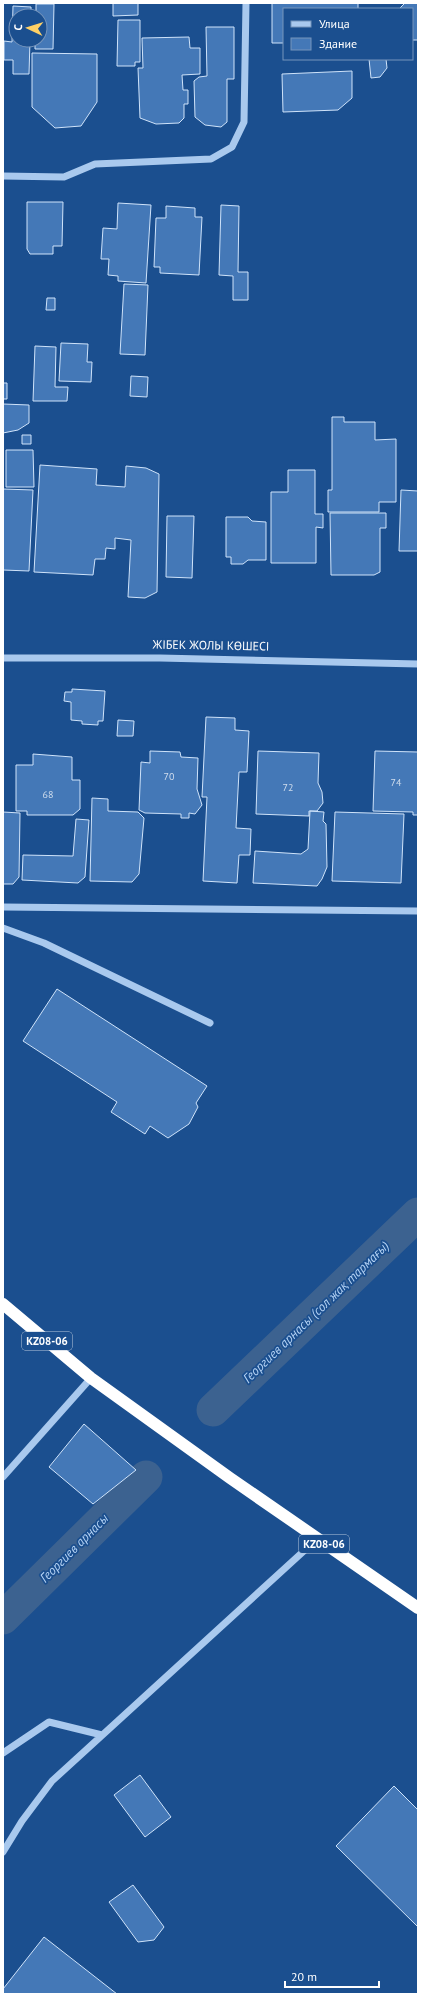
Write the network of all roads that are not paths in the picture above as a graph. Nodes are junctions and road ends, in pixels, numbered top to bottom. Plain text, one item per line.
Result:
1 (246, 3) edge
2 (3, 176) edge
3 (3, 658) edge
4 (418, 664) edge
5 (3, 907) edge
6 (418, 911) edge
7 (3, 928) edge
8 (210, 1023) dead end
9 (3, 1304) edge
10 (91, 1378) junction
11 (3, 1477) edge
12 (317, 1539) junction
13 (418, 1608) edge
14 (102, 1735) junction
15 (3, 1753) edge
16 (3, 1852) edge

1 - 2 street
3 - 4 street, ЖІБЕК ЖОЛЫ КӨШЕСІ
5 - 6 street
7 - 8 street
9 - 10 highway, KZ08-06
10 - 11 street
10 - 12 highway, KZ08-06
12 - 13 highway, KZ08-06
12 - 14 street
14 - 15 street
14 - 16 street

